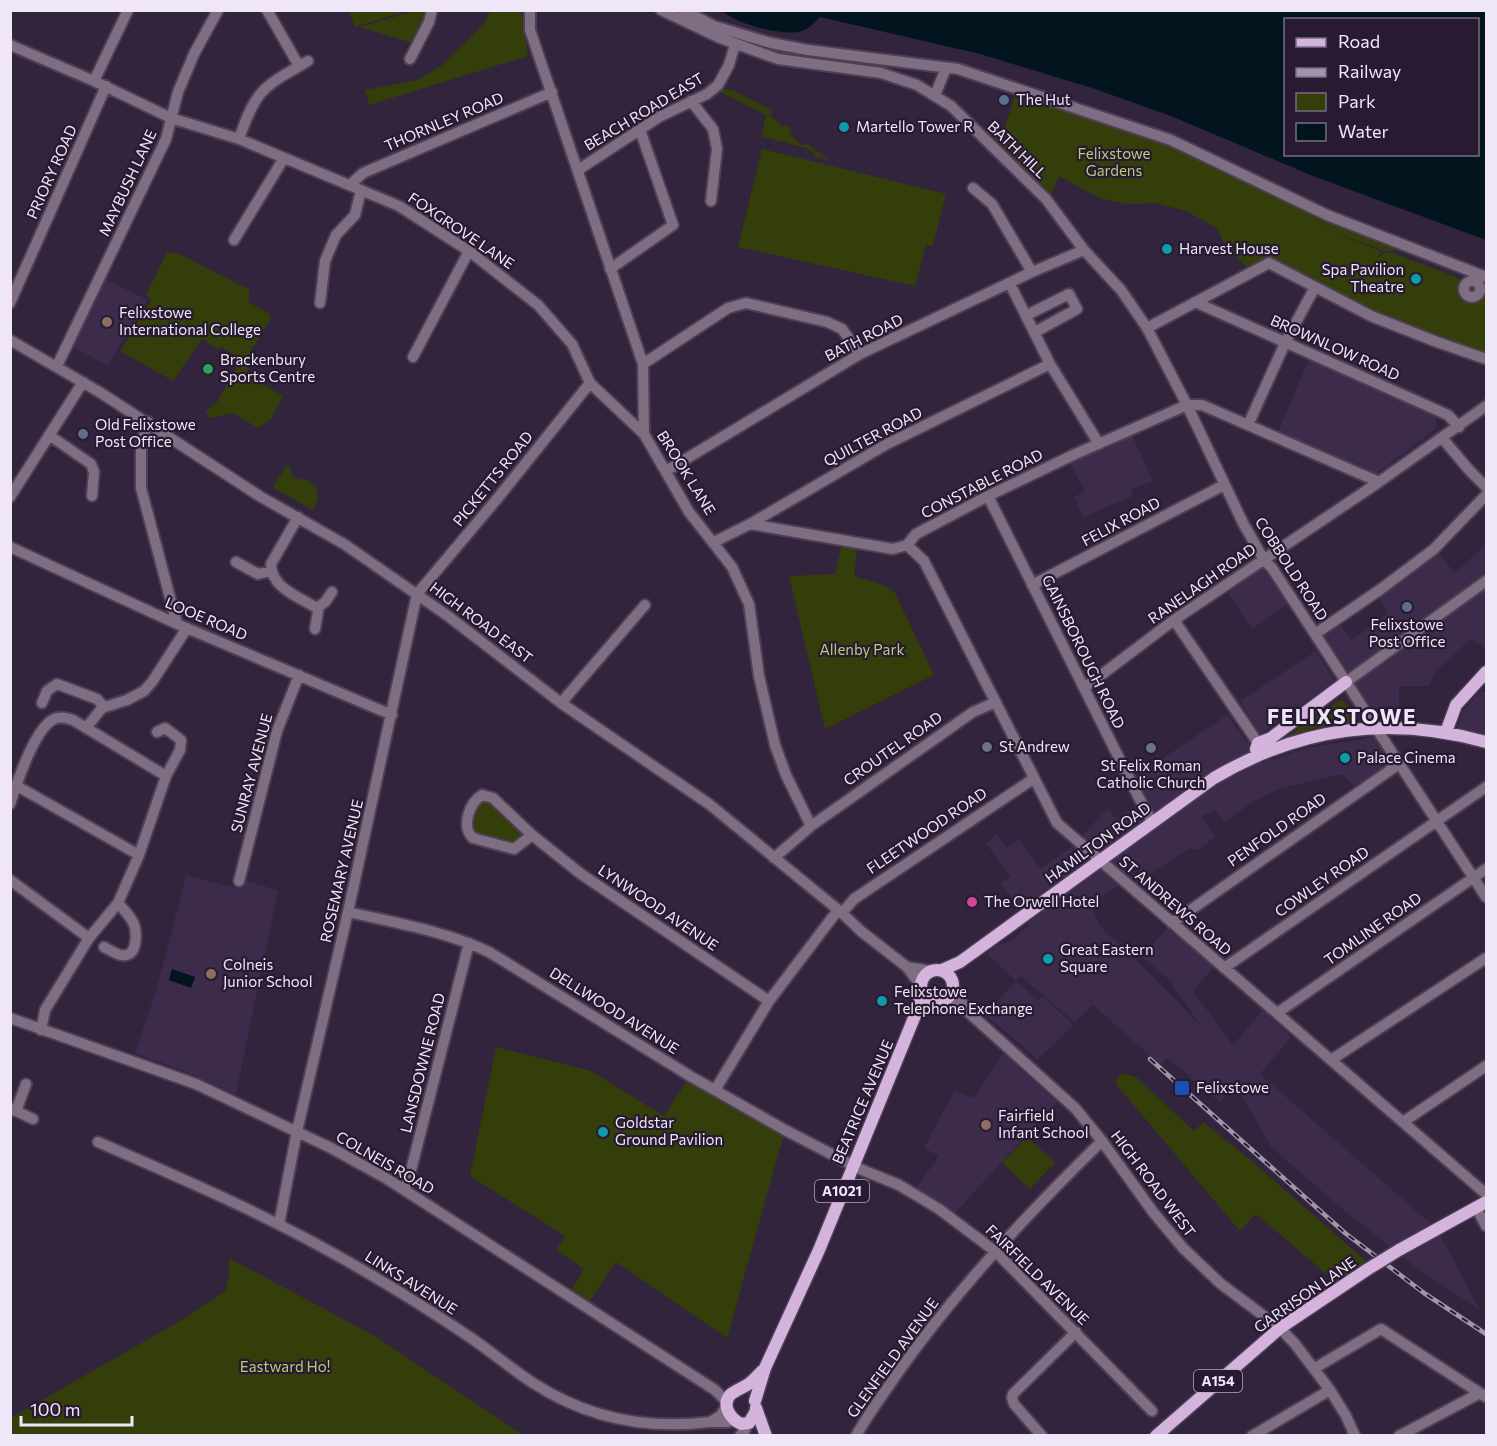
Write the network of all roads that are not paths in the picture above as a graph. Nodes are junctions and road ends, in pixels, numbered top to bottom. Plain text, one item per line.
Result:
1 (128, 10) edge
2 (218, 10) edge
3 (267, 10) edge
4 (432, 10) edge
5 (530, 10) edge
6 (662, 10) edge
7 (683, 10) edge
8 (735, 44) junction
9 (10, 45) edge
10 (410, 59) dead end
11 (946, 68) junction
12 (94, 81) junction
13 (106, 86) junction
14 (552, 92) junction
15 (935, 95) junction
16 (691, 101) junction
17 (171, 118) junction
18 (640, 130) junction
19 (239, 139) junction
20 (284, 158) junction
21 (578, 170) junction
22 (350, 185) junction
23 (973, 188) dead end
24 (361, 189) junction
25 (711, 201) dead end
26 (234, 240) dead end
27 (1084, 250) junction
28 (469, 251) junction
29 (610, 269) junction
30 (1032, 272) junction
31 (1486, 277) edge
32 (1010, 284) junction
33 (1315, 288) junction
34 (1195, 302) junction
35 (10, 303) edge
36 (320, 303) dead end
37 (1027, 315) junction
38 (1147, 328) junction
39 (1035, 332) junction
40 (10, 340) edge
41 (1286, 341) junction
42 (860, 354) junction
43 (413, 357) dead end
44 (1486, 359) edge
45 (643, 364) junction
46 (1050, 364) junction
47 (57, 366) junction
48 (83, 382) junction
49 (590, 382) junction
50 (1187, 405) junction
51 (1486, 406) edge
52 (148, 422) junction
53 (1248, 424) junction
54 (1459, 427) junction
55 (644, 434) junction
56 (49, 435) junction
57 (1442, 438) junction
58 (1099, 444) junction
59 (666, 471) junction
60 (1379, 482) junction
61 (1224, 485) junction
62 (1486, 487) edge
63 (1486, 495) edge
64 (92, 496) dead end
65 (988, 496) junction
66 (10, 497) edge
67 (298, 517) junction
68 (750, 524) junction
69 (714, 542) junction
70 (907, 545) junction
71 (10, 547) edge
72 (1264, 560) junction
73 (236, 562) dead end
74 (271, 571) junction
75 (1486, 581) edge
76 (1032, 585) junction
77 (332, 592) dead end
78 (417, 594) junction
79 (645, 605) dead end
80 (316, 608) junction
81 (1174, 620) junction
82 (182, 626) junction
83 (315, 629) dead end
84 (1315, 634) junction
85 (1486, 672) edge
86 (298, 675) junction
87 (1346, 682) junction
88 (1084, 688) junction
89 (996, 702) junction
90 (42, 703) dead end
91 (561, 703) junction
92 (104, 707) junction
93 (392, 715) junction
94 (86, 728) junction
95 (1376, 728) junction
96 (156, 732) dead end
97 (1446, 732) junction
98 (1486, 742) edge
99 (1258, 749) junction
100 (1399, 764) junction
101 (166, 776) junction
102 (1033, 778) junction
103 (17, 786) junction
104 (1486, 787) edge
105 (10, 804) edge
106 (1436, 820) junction
107 (1152, 822) junction
108 (811, 826) junction
109 (532, 835) junction
110 (139, 855) junction
111 (774, 858) junction
112 (1100, 860) junction
113 (1486, 869) edge
114 (1474, 878) junction
115 (10, 880) edge
116 (239, 881) dead end
117 (1486, 897) edge
118 (118, 903) junction
119 (348, 912) junction
120 (840, 912) junction
121 (1172, 923) junction
122 (89, 938) junction
123 (469, 943) junction
124 (104, 947) dead end
125 (1486, 958) edge
126 (960, 962) junction
127 (907, 967) junction
128 (1224, 968) junction
129 (936, 971) junction
130 (953, 985) junction
131 (922, 989) junction
132 (769, 1001) junction
133 (940, 1002) junction
134 (966, 1010) junction
135 (916, 1013) junction
136 (1277, 1013) junction
137 (10, 1018) edge
138 (41, 1030) junction
139 (1331, 1060) junction
140 (1486, 1066) edge
141 (26, 1084) dead end
142 (715, 1090) junction
143 (13, 1110) edge
144 (33, 1119) dead end
145 (1403, 1122) junction
146 (297, 1131) junction
147 (1102, 1141) junction
148 (98, 1142) dead end
149 (853, 1165) junction
150 (404, 1190) junction
151 (1486, 1194) edge
152 (1481, 1205) edge
153 (279, 1224) junction
154 (1486, 1226) edge
155 (996, 1252) junction
156 (1280, 1328) junction
157 (1076, 1332) junction
158 (765, 1368) junction
159 (1315, 1368) junction
160 (716, 1390) junction
161 (1330, 1390) junction
162 (737, 1391) junction
163 (1483, 1395) edge
164 (727, 1404) junction
165 (756, 1406) junction
166 (1152, 1411) dead end
167 (710, 1422) junction
168 (740, 1427) edge
169 (765, 1436) edge
170 (856, 1436) edge
171 (1042, 1436) edge
172 (1156, 1436) edge
173 (1252, 1436) edge
174 (1355, 1436) edge
175 (1399, 1436) edge

1 - 12 street
2 - 17 street, MAYBUSH LANE
3 - 19 street
4 - 10 street
5 - 14 street, BROOK LANE
6 - 8 street, BATH HILL
7 - 11 street
8 - 15 street, BATH HILL
8 - 16 street, BEACH ROAD EAST
9 - 12 street, FOXGROVE LANE
11 - 15 street
11 - 31 street
12 - 13 street, FOXGROVE LANE
13 - 17 street, FOXGROVE LANE
13 - 35 street, PRIORY ROAD
14 - 21 street, BROOK LANE
14 - 22 street, THORNLEY ROAD
15 - 27 street, BATH HILL
16 - 18 street, BEACH ROAD EAST
16 - 25 street
17 - 19 street, FOXGROVE LANE
17 - 47 street, MAYBUSH LANE
18 - 21 street, BEACH ROAD EAST
18 - 29 street
19 - 20 street, FOXGROVE LANE
20 - 22 street, FOXGROVE LANE
20 - 26 street
21 - 29 street, BROOK LANE
22 - 24 street, FOXGROVE LANE
23 - 30 street
24 - 28 street, FOXGROVE LANE
24 - 36 street
27 - 30 street, BATH ROAD
27 - 38 street, COBBOLD ROAD
28 - 43 street
28 - 49 street, FOXGROVE LANE
29 - 45 street, BROOK LANE
30 - 32 street, BATH ROAD
32 - 37 street
32 - 42 street, BATH ROAD
33 - 34 street
33 - 41 street
33 - 44 street
34 - 38 street
34 - 41 street, BROWNLOW ROAD
37 - 39 street
37 - 39 street
38 - 50 street, COBBOLD ROAD
39 - 46 street
40 - 47 street, HIGH ROAD EAST
41 - 53 street
41 - 54 street, BROWNLOW ROAD
42 - 45 street
42 - 59 street, BATH ROAD
45 - 55 street, BROOK LANE
46 - 58 street
46 - 68 street, QUILTER ROAD
47 - 48 street, HIGH ROAD EAST
48 - 52 street, HIGH ROAD EAST
48 - 56 street
49 - 55 street, FOXGROVE LANE
49 - 78 street, PICKETTS ROAD
50 - 53 street
50 - 58 street, CONSTABLE ROAD
50 - 61 street, COBBOLD ROAD
51 - 54 street, RANELAGH ROAD
52 - 67 street, HIGH ROAD EAST
52 - 82 street
53 - 60 street
54 - 57 street, RANELAGH ROAD
55 - 59 street, BROOK LANE
56 - 64 street
56 - 66 street
57 - 60 street, RANELAGH ROAD
57 - 62 street
58 - 65 street, CONSTABLE ROAD
59 - 69 street, BROOK LANE
60 - 72 street, RANELAGH ROAD
61 - 72 street, COBBOLD ROAD
61 - 76 street, FELIX ROAD
63 - 84 street
65 - 70 street, CONSTABLE ROAD
65 - 76 street, GAINSBOROUGH ROAD
67 - 74 street
67 - 78 street, HIGH ROAD EAST
68 - 69 street, QUILTER ROAD
68 - 70 street
69 - 108 street, BROOK LANE
70 - 89 street, ST ANDREWS ROAD
71 - 82 street, LOOE ROAD
72 - 81 street, RANELAGH ROAD
72 - 84 street, COBBOLD ROAD
73 - 74 street
74 - 80 street
75 - 87 street, HAMILTON ROAD
76 - 88 street, GAINSBOROUGH ROAD
77 - 80 street
78 - 91 street, HIGH ROAD EAST
78 - 93 street, ROSEMARY AVENUE
79 - 91 street
80 - 83 street
81 - 88 street, RANELAGH ROAD
81 - 99 street
82 - 86 street, LOOE ROAD
82 - 92 street
84 - 87 street, COBBOLD ROAD
85 - 97 main road
86 - 93 street, LOOE ROAD
86 - 116 street, SUNRAY AVENUE
87 - 95 street, COBBOLD ROAD
87 - 99 main road, HAMILTON ROAD
88 - 107 street, GAINSBOROUGH ROAD
89 - 102 street, ST ANDREWS ROAD
89 - 108 street, CROUTEL ROAD
90 - 92 street
91 - 111 street, HIGH ROAD EAST
92 - 94 street
93 - 119 street, ROSEMARY AVENUE
94 - 101 street
94 - 103 street
95 - 97 main road, HAMILTON ROAD
95 - 99 main road, HAMILTON ROAD
95 - 100 street, COBBOLD ROAD
96 - 101 street
97 - 98 main road, HAMILTON ROAD
99 - 107 main road, HAMILTON ROAD
100 - 106 street, COBBOLD ROAD
100 - 121 street, PENFOLD ROAD
101 - 110 street
102 - 112 street, ST ANDREWS ROAD
102 - 120 street, FLEETWOOD ROAD
103 - 105 street
103 - 110 street
104 - 106 street, COWLEY ROAD
106 - 114 street, COBBOLD ROAD
106 - 128 street, COWLEY ROAD
107 - 112 main road, HAMILTON ROAD
108 - 111 street
109 - 109 street, LYNWOOD AVENUE
109 - 132 street, LYNWOOD AVENUE
110 - 118 street
111 - 120 street, HIGH ROAD EAST
112 - 121 street, ST ANDREWS ROAD
112 - 126 main road, HAMILTON ROAD
113 - 114 street, TOMLINE ROAD
114 - 117 street, COBBOLD ROAD
114 - 136 street, TOMLINE ROAD
115 - 122 street
118 - 122 street
118 - 124 street
119 - 123 street, DELLWOOD AVENUE
119 - 146 street, ROSEMARY AVENUE
120 - 127 street, HIGH ROAD EAST
120 - 132 street, FLEETWOOD ROAD
121 - 128 street, ST ANDREWS ROAD
122 - 138 street
123 - 142 street, DELLWOOD AVENUE
123 - 150 street, LANSDOWNE ROAD
125 - 139 street
126 - 129 main road, HAMILTON ROAD
126 - 130 main road
127 - 129 street, HIGH ROAD EAST
127 - 131 street, HIGH ROAD EAST
128 - 136 street, ST ANDREWS ROAD
129 - 130 main road
129 - 131 main road, A1021
130 - 133 main road
130 - 134 street, HIGH ROAD WEST
131 - 133 main road
131 - 135 main road, BEATRICE AVENUE / A1021
132 - 142 street, FLEETWOOD ROAD
133 - 134 street, HIGH ROAD WEST
133 - 135 main road
134 - 147 street, HIGH ROAD WEST
135 - 149 main road, BEATRICE AVENUE / A1021
136 - 139 street, ST ANDREWS ROAD
137 - 138 street, COLNEIS ROAD
138 - 146 street, COLNEIS ROAD
139 - 145 street, ST ANDREWS ROAD
140 - 145 street
141 - 143 street
142 - 149 street, DELLWOOD AVENUE
143 - 144 street
145 - 151 street, ST ANDREWS ROAD
146 - 150 street, COLNEIS ROAD
146 - 153 street, ROSEMARY AVENUE
147 - 155 street, GLENFIELD AVENUE
147 - 156 street, HIGH ROAD WEST
148 - 153 street, LINKS AVENUE
149 - 155 street, FAIRFIELD AVENUE
149 - 158 main road, BEATRICE AVENUE / A1021
150 - 160 street, COLNEIS ROAD
152 - 154 street
152 - 156 main road, GARRISON LANE / A154, bridge
153 - 167 street, LINKS AVENUE
155 - 157 street, FAIRFIELD AVENUE
155 - 170 street, GLENFIELD AVENUE
156 - 159 street, HIGH ROAD WEST
156 - 172 main road, GARRISON LANE / A154
157 - 166 street, FAIRFIELD AVENUE
157 - 171 street
158 - 162 main road, BEATRICE AVENUE / A1021
158 - 165 main road, BEATRICE AVENUE / A1021
159 - 161 street, HIGH ROAD WEST
159 - 163 street
160 - 162 street, COLNEIS ROAD
160 - 164 street, COLNEIS ROAD
161 - 173 street
161 - 174 street, HIGH ROAD WEST
162 - 164 main road, BEATRICE AVENUE
162 - 165 main road
163 - 175 street
164 - 167 street
164 - 168 main road
165 - 168 main road, BEATRICE AVENUE
165 - 169 main road
167 - 168 street, LINKS AVENUE
168 - 169 main road

